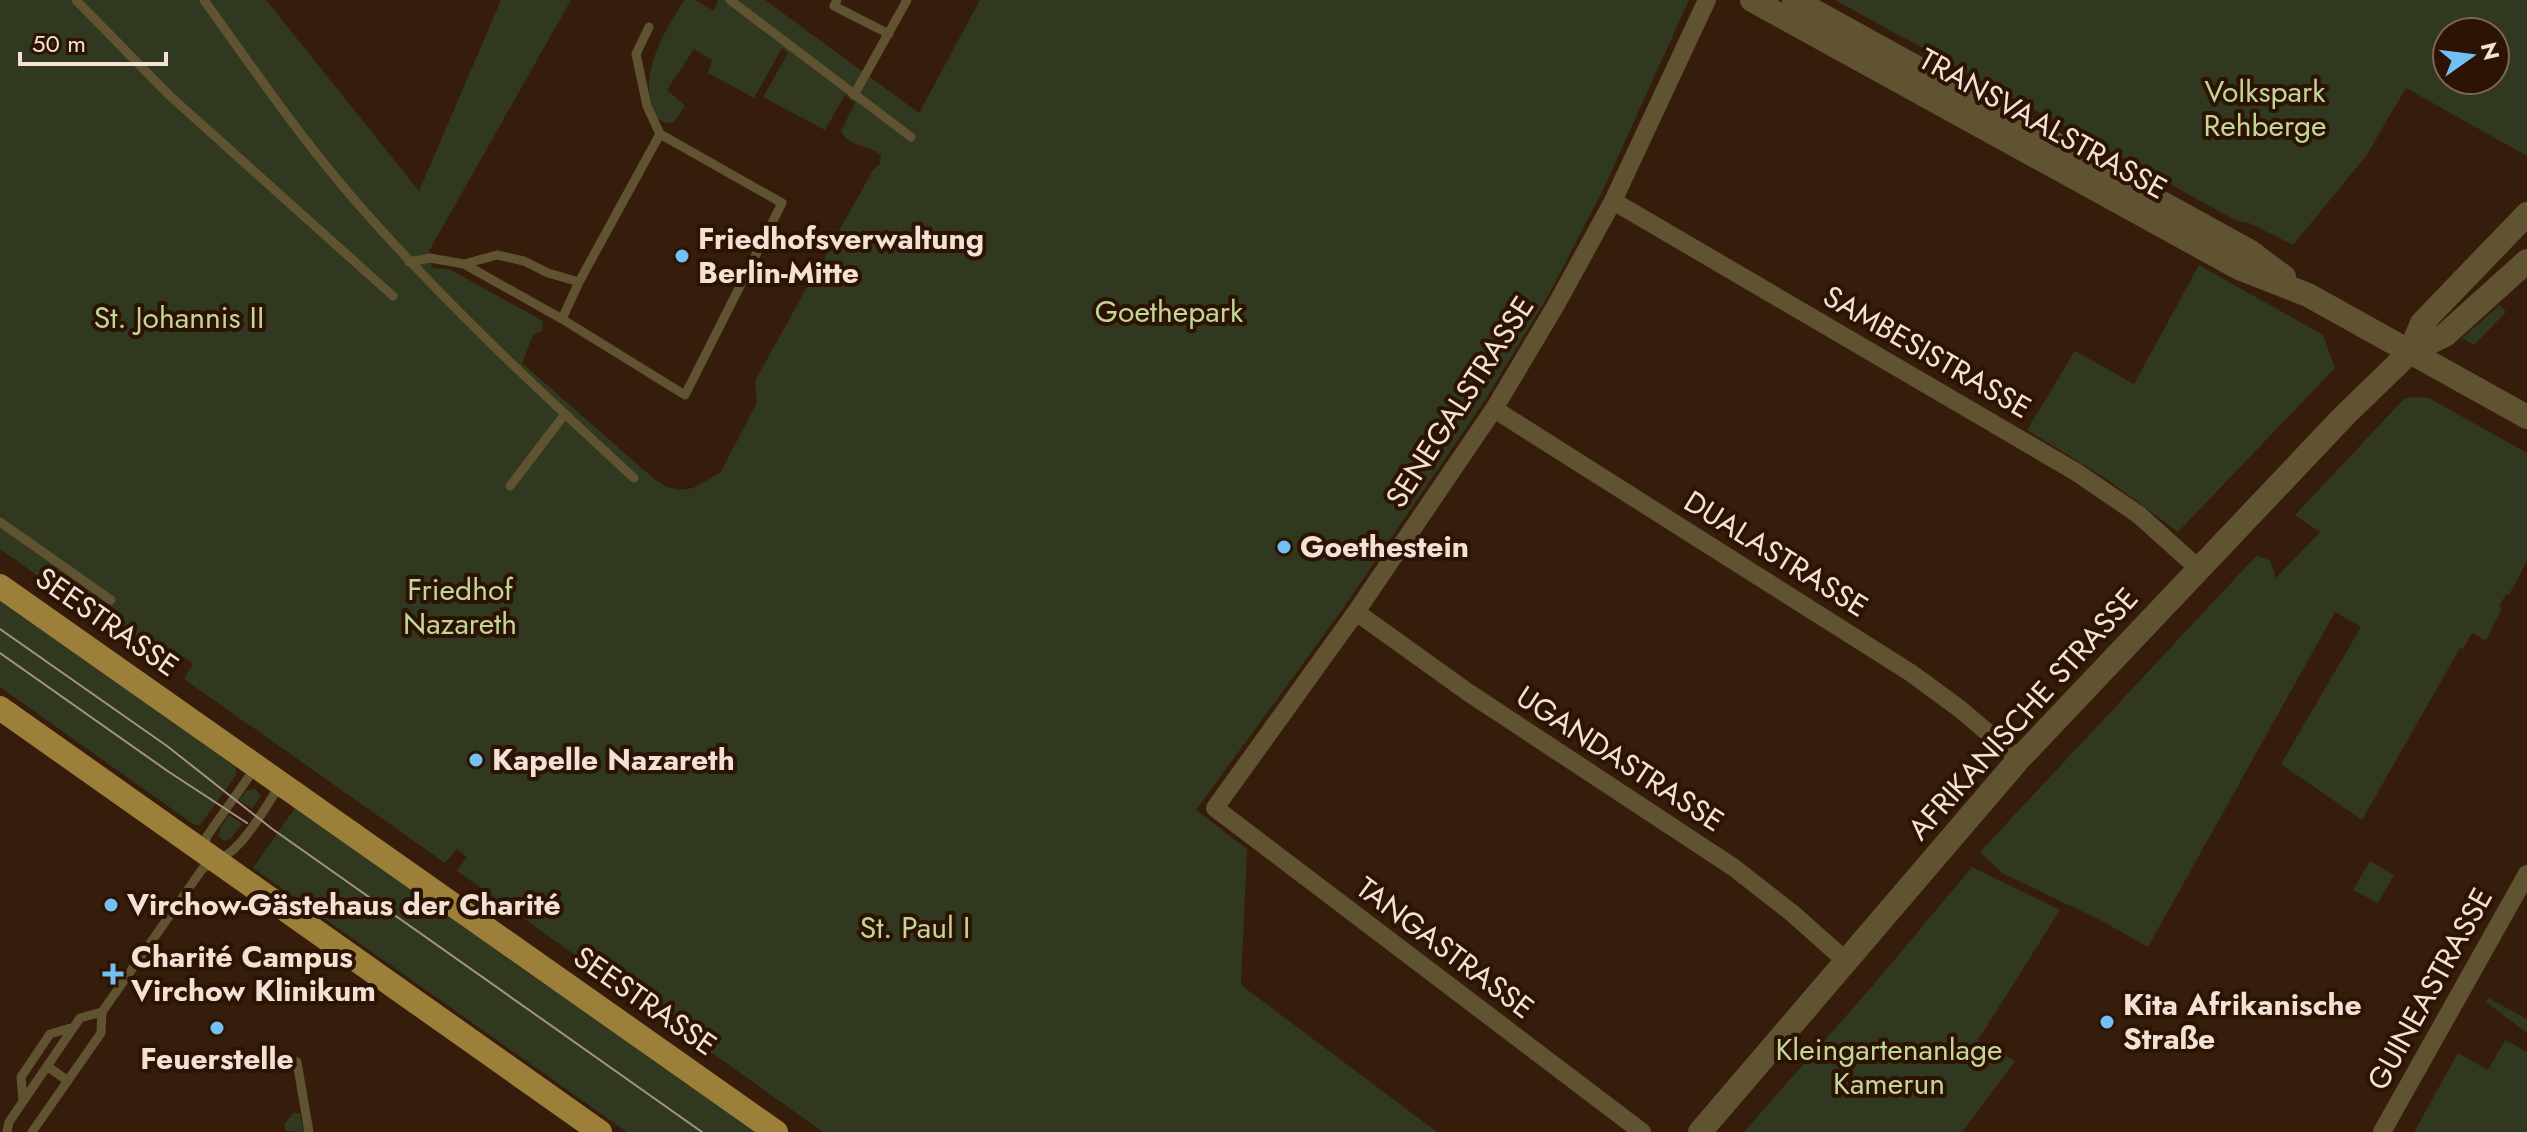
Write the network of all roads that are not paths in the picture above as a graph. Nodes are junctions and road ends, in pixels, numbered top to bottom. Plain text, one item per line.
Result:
1 (76, 0) edge
2 (204, 0) edge
3 (730, 0) edge
4 (837, 0) edge
5 (907, 0) edge
6 (1707, 0) edge
7 (1752, 0) edge
8 (1794, 0) edge
9 (649, 27) dead end
10 (889, 34) junction
11 (854, 95) junction
12 (660, 134) junction
13 (911, 137) dead end
14 (2079, 168) junction
15 (1613, 201) junction
16 (2527, 214) edge
17 (2527, 261) edge
18 (409, 262) junction
19 (464, 264) junction
20 (579, 282) junction
21 (393, 296) dead end
22 (562, 319) junction
23 (2410, 352) junction
24 (1494, 409) junction
25 (565, 414) junction
26 (2527, 417) edge
27 (634, 478) dead end
28 (510, 486) dead end
29 (0, 522) edge
30 (2199, 569) junction
31 (0, 586) edge
32 (111, 600) dead end
33 (1356, 612) junction
34 (0, 708) edge
35 (2019, 759) junction
36 (257, 766) junction
37 (281, 783) junction
38 (1215, 808) joint
39 (209, 861) junction
40 (2527, 874) edge
41 (1846, 961) junction
42 (102, 1012) junction
43 (74, 1027) junction
44 (297, 1062) dead end
45 (47, 1066) junction
46 (68, 1081) junction
47 (23, 1101) junction
48 (7, 1132) edge
49 (32, 1132) edge
50 (309, 1132) edge
51 (600, 1132) edge
52 (776, 1132) edge
53 (1642, 1132) edge
54 (1700, 1132) edge
55 (2382, 1132) edge

1 - 21 lane
2 - 18 lane
3 - 11 lane
4 - 10 lane
5 - 10 lane
6 - 15 street, SENEGALSTRASSE
7 - 14 street, TRANSVAALSTRASSE
8 - 14 street, TRANSVAALSTRASSE
9 - 12 lane
10 - 11 lane
11 - 13 lane
12 - 20 lane
12 - 22 lane
14 - 23 street, TRANSVAALSTRASSE
15 - 24 street, SENEGALSTRASSE
15 - 30 street, SAMBESISTRASSE
16 - 23 street, AFRIKANISCHE STRASSE
17 - 23 street, AFRIKANISCHE STRASSE
18 - 19 lane
18 - 25 lane
19 - 20 lane
19 - 22 lane
20 - 22 lane
23 - 26 street, TRANSVAALSTRASSE
23 - 30 street, AFRIKANISCHE STRASSE
24 - 33 street, SENEGALSTRASSE
24 - 35 street, DUALASTRASSE
25 - 27 lane
25 - 28 lane
29 - 32 lane
30 - 35 street, AFRIKANISCHE STRASSE
31 - 36 main road, SEESTRASSE
33 - 38 street, SENEGALSTRASSE
33 - 41 street, UGANDASTRASSE
34 - 39 main road
35 - 41 street, AFRIKANISCHE STRASSE
36 - 37 main road, SEESTRASSE
36 - 39 lane
37 - 39 lane
37 - 52 main road, SEESTRASSE
38 - 53 street, TANGASTRASSE
39 - 42 lane
39 - 51 main road
40 - 55 street, GUINEASTRASSE
41 - 54 street, AFRIKANISCHE STRASSE
42 - 43 lane
42 - 46 lane
43 - 45 lane
43 - 47 lane
44 - 50 lane
45 - 46 lane
45 - 47 lane
46 - 49 lane
47 - 48 lane

